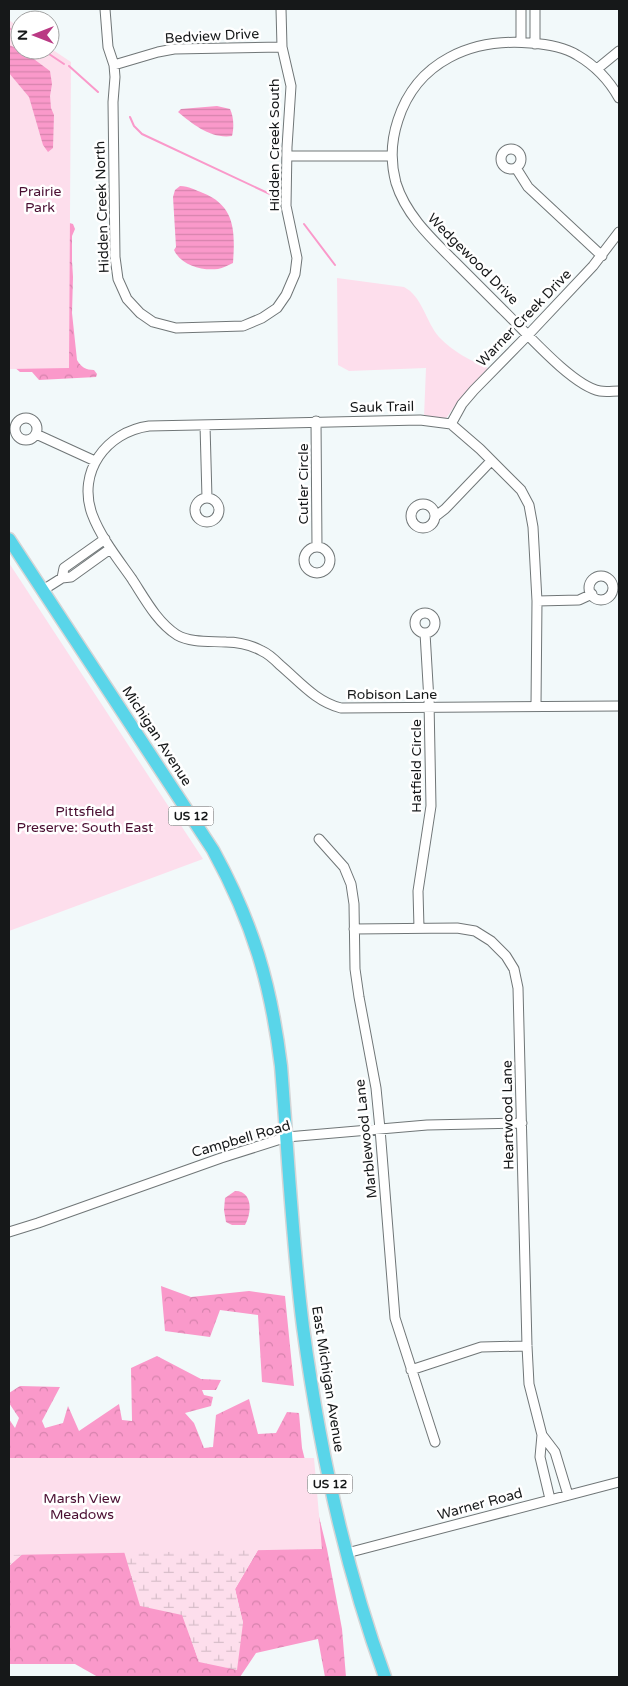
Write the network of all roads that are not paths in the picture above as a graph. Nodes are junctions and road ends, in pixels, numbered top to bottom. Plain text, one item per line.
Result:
1 (104, 9) edge
2 (281, 9) edge
3 (521, 9) edge
4 (534, 9) edge
5 (521, 42) junction
6 (535, 44) junction
7 (282, 47) junction
8 (619, 51) edge
9 (114, 65) junction
10 (597, 69) junction
11 (619, 98) edge
12 (286, 156) junction
13 (391, 156) junction
14 (516, 168) dead end
15 (619, 232) edge
16 (602, 256) junction
17 (224, 328) joint
18 (528, 335) junction
19 (619, 392) edge
20 (316, 421) junction
21 (451, 424) junction
22 (205, 426) junction
23 (36, 434) dead end
24 (95, 461) junction
25 (492, 461) junction
26 (207, 498) dead end
27 (436, 516) dead end
28 (9, 539) edge
29 (105, 539) junction
30 (317, 547) dead end
31 (110, 549) junction
32 (62, 578) junction
33 (43, 590) junction
34 (592, 594) dead end
35 (537, 601) junction
36 (425, 633) dead end
37 (536, 705) junction
38 (619, 706) edge
39 (430, 708) junction
40 (319, 839) dead end
41 (419, 928) junction
42 (354, 930) junction
43 (522, 1123) junction
44 (380, 1130) junction
45 (287, 1137) junction
46 (9, 1232) edge
47 (527, 1346) junction
48 (411, 1370) junction
49 (542, 1435) junction
50 (435, 1442) dead end
51 (619, 1482) edge
52 (568, 1495) junction
53 (550, 1499) junction
54 (347, 1553) junction
55 (385, 1677) edge

1 - 9 street, Hidden Creek North
2 - 7 street, Hidden Creek South
3 - 5 street
4 - 6 street
5 - 6 street
5 - 13 street, Wedgewood Drive
6 - 10 street
7 - 9 street, Bedview Drive
7 - 12 street, Hidden Creek South
8 - 10 street
9 - 17 street, Hidden Creek North
10 - 11 street
12 - 13 street
12 - 17 street, Hidden Creek South
13 - 18 street, Wedgewood Drive
14 - 16 street
15 - 16 street, Warner Creek Drive
16 - 18 street, Warner Creek Drive
18 - 19 street, Wedgewood Drive
18 - 21 street, Warner Creek Drive
20 - 21 street, Sauk Trail
20 - 22 street, Sauk Trail
20 - 30 street, Cutler Circle
21 - 25 street
22 - 24 street, Sauk Trail
22 - 26 street
23 - 24 street
24 - 29 street, Sauk Trail
25 - 27 street
25 - 35 street
28 - 33 highway, Michigan Avenue / US 12
29 - 31 street, Sauk Trail
29 - 32 street
31 - 32 street
31 - 39 street, Robison Lane
32 - 33 street
33 - 45 highway, Michigan Avenue / US 12
34 - 35 street
35 - 37 street
36 - 39 street, Hatfield Circle
37 - 38 street, Robison Lane
37 - 39 street, Robison Lane
39 - 41 street, Hatfield Circle
40 - 42 street, Marblewood Lane
41 - 42 street, Heartwood Lane
41 - 43 street, Heartwood Lane
42 - 44 street, Marblewood Lane
43 - 44 street, Campbell Road
43 - 47 street, Heartwood Lane
44 - 45 street, Campbell Road
44 - 48 street, Marblewood Lane
45 - 46 street, Campbell Road
45 - 54 highway, East Michigan Avenue / US 12
47 - 48 street
47 - 49 street, Heartwood Lane
48 - 50 street, Marblewood Lane
49 - 52 street, Heartwood Lane
49 - 53 street, Heartwood Lane
51 - 52 street, Warner Road
52 - 53 street, Warner Road
53 - 54 street, Warner Road
54 - 55 highway, East Michigan Avenue / US 12

